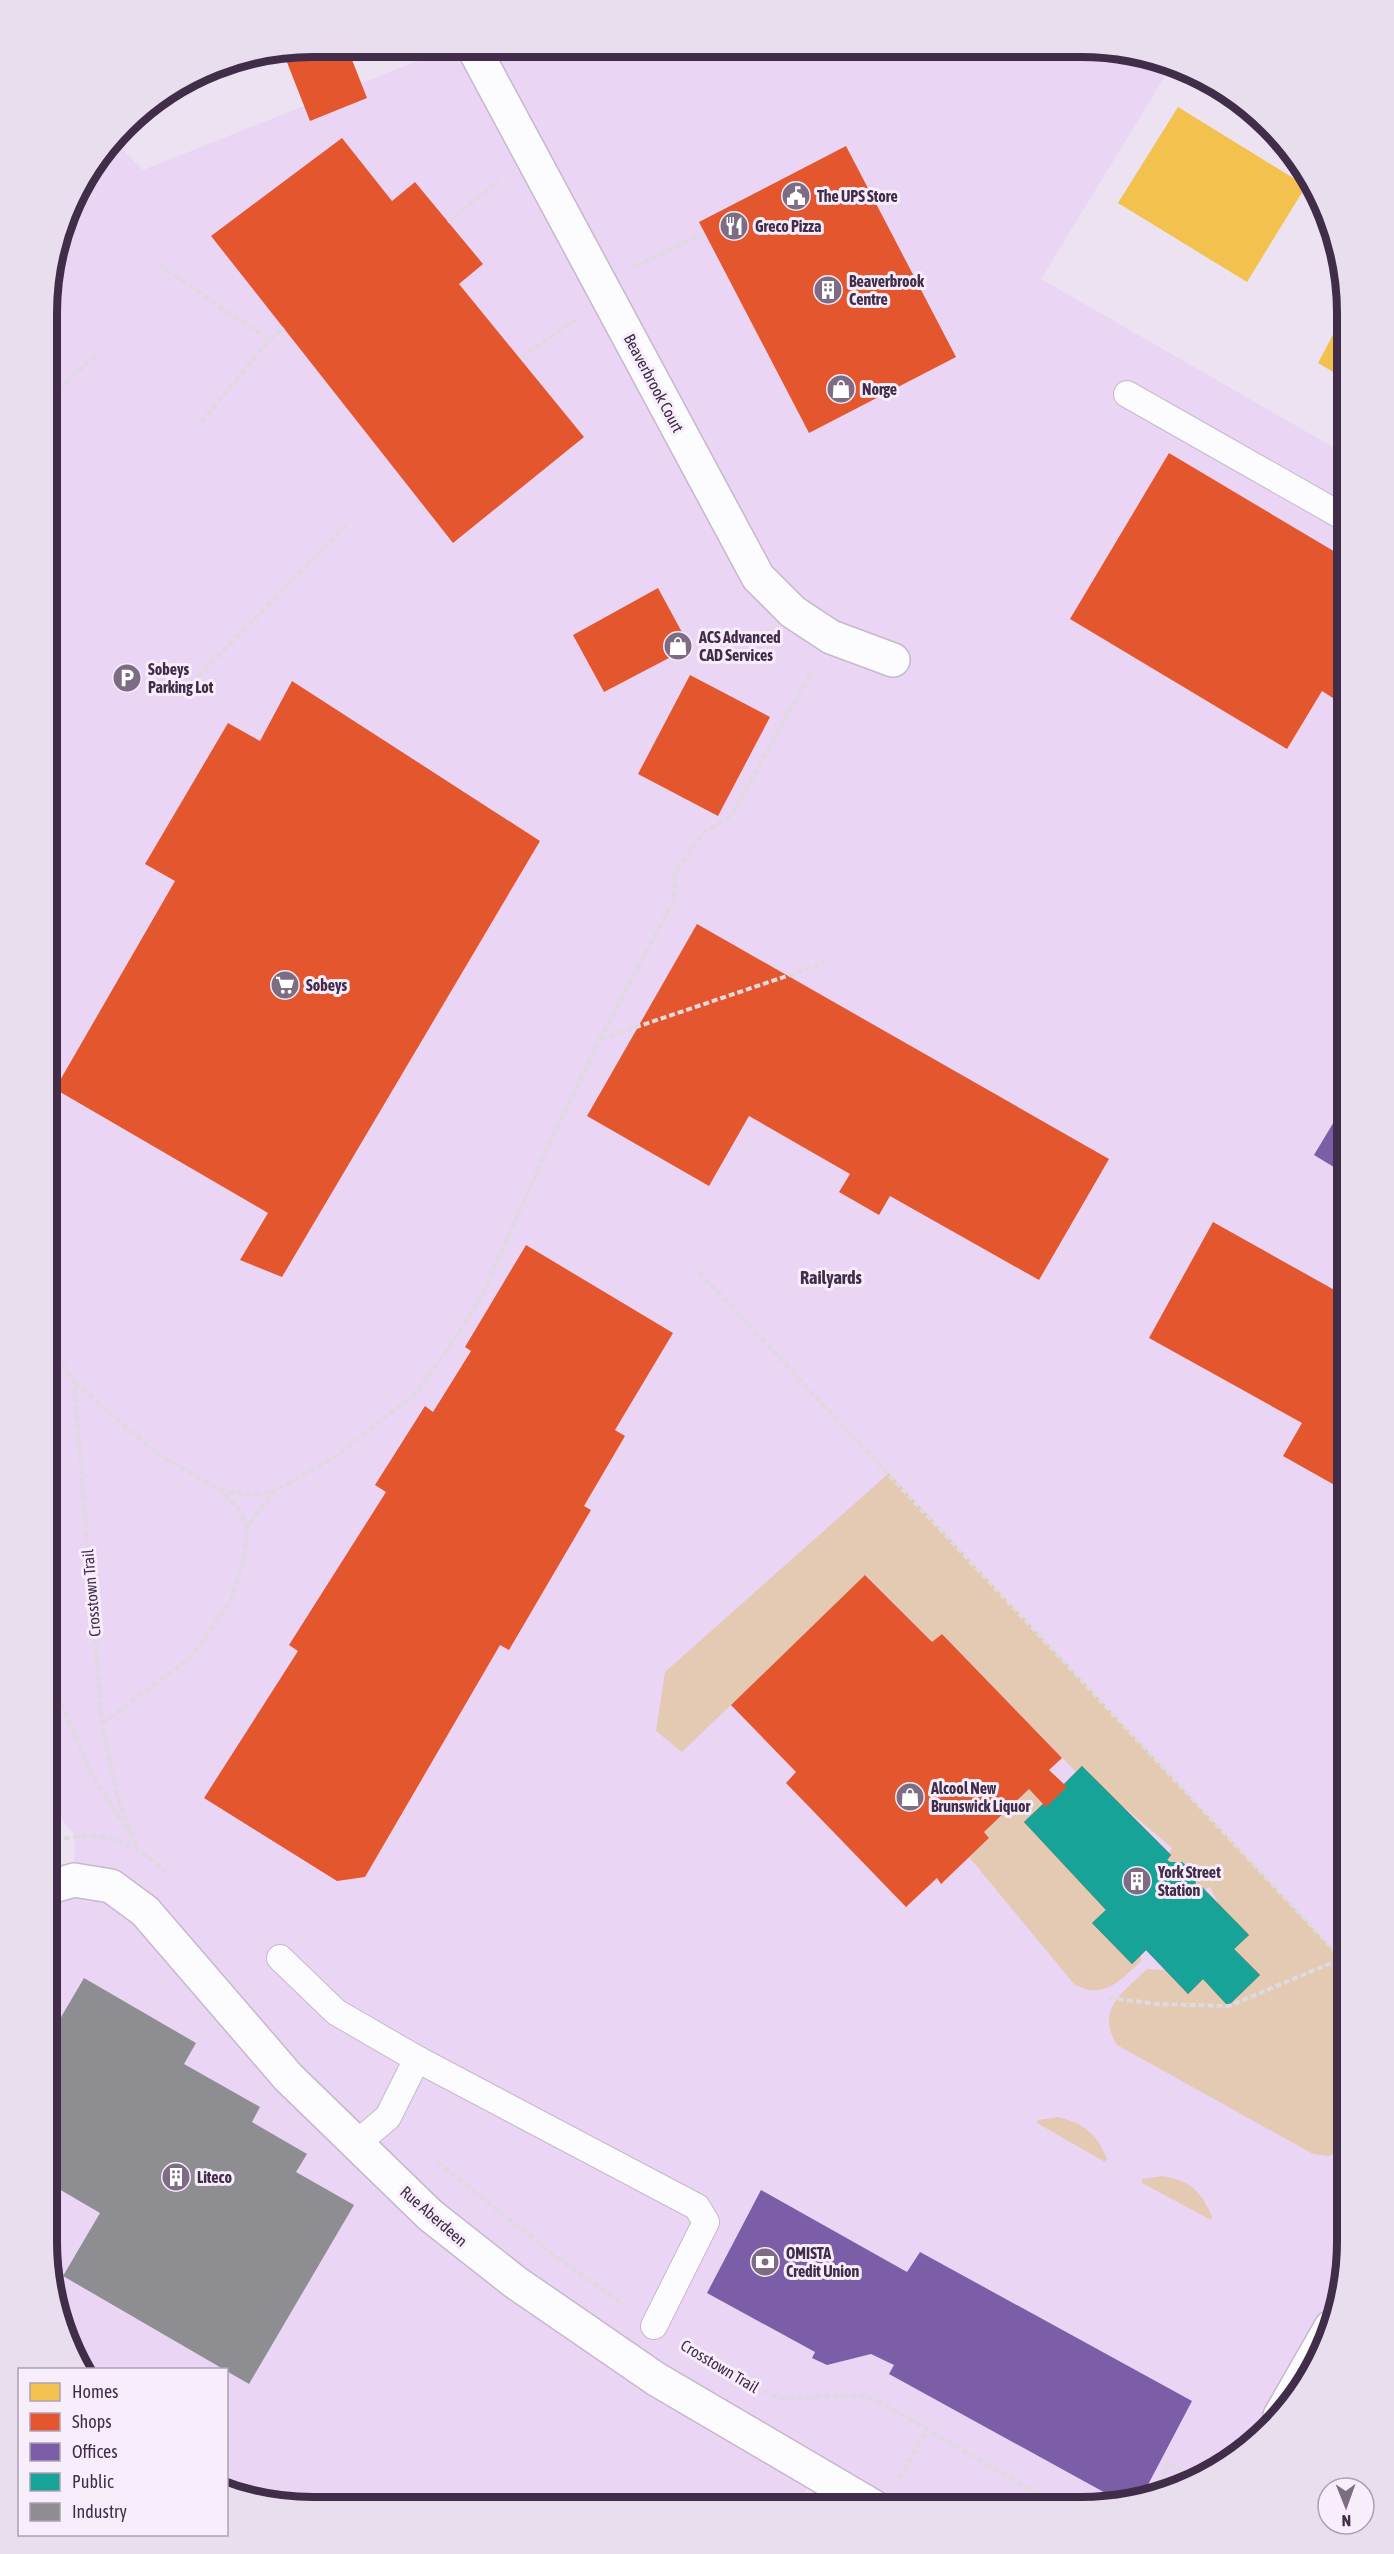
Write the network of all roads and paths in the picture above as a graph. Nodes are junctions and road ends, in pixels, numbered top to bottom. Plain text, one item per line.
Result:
1 (478, 57) edge
2 (534, 160) junction
3 (448, 222) dead end
4 (702, 234) dead end
5 (159, 265) dead end
6 (605, 292) junction
7 (284, 328) dead end
8 (269, 340) junction
9 (100, 351) dead end
10 (520, 358) dead end
11 (57, 392) edge
12 (1128, 394) dead end
13 (201, 423) dead end
14 (1337, 513) edge
15 (346, 525) dead end
16 (831, 638) junction
17 (893, 660) dead end
18 (198, 677) dead end
19 (825, 963) dead end
20 (600, 1039) junction
21 (699, 1272) dead end
22 (57, 1356) edge
23 (74, 1383) junction
24 (224, 1492) junction
25 (273, 1492) junction
26 (247, 1527) junction
27 (57, 1693) edge
28 (102, 1724) junction
29 (57, 1885) edge
30 (1337, 1955) edge
31 (280, 1958) dead end
32 (1337, 1961) edge
33 (1109, 1998) dead end
34 (417, 2059) junction
35 (356, 2145) junction
36 (555, 2256) dead end
37 (654, 2326) junction
38 (720, 2367) dead end
39 (749, 2385) dead end
40 (928, 2428) junction
41 (1182, 2470) dead end
42 (899, 2479) dead end
43 (1163, 2483) edge
44 (857, 2497) edge
45 (1043, 2497) edge

1 - 2 street, Beaverbrook Court
2 - 3 path
2 - 6 street, Beaverbrook Court
4 - 6 path
5 - 8 path
6 - 10 path
6 - 16 street, Beaverbrook Court
7 - 8 path
8 - 13 path
9 - 11 path
12 - 14 lane
15 - 18 path
16 - 17 street, Beaverbrook Court
16 - 20 path
19 - 20 path
20 - 25 path
21 - 30 path
22 - 23 path, Crosstown Trail
23 - 24 path
23 - 28 path, Crosstown Trail
24 - 25 path
24 - 26 path
25 - 26 path
26 - 28 path
27 - 28 path, Crosstown Trail
29 - 35 street, Rue Aberdeen
31 - 34 lane
32 - 33 path
34 - 35 lane
34 - 37 lane
35 - 44 street, Rue Aberdeen
36 - 37 path, Crosstown Trail
37 - 38 path, Crosstown Trail
39 - 40 path, Crosstown Trail
40 - 42 path
40 - 45 path, Crosstown Trail
41 - 43 path

